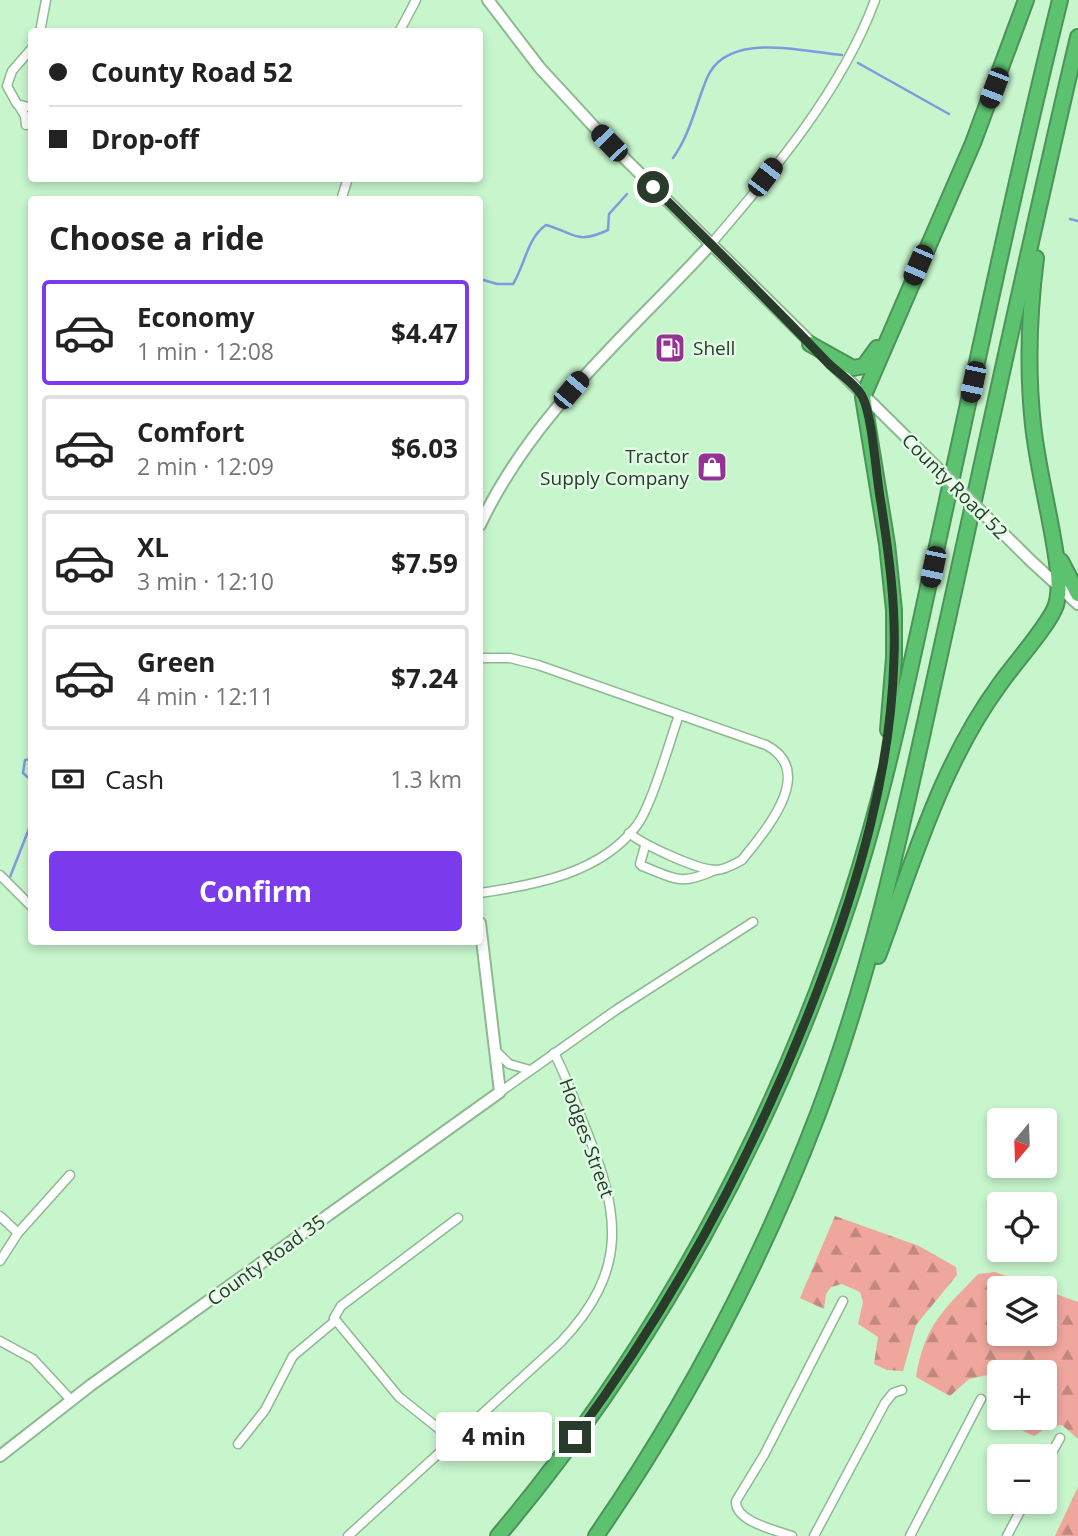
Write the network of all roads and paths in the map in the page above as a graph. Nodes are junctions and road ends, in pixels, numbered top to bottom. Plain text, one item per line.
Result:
1 (46, 0) edge
2 (416, 0) edge
3 (488, 0) edge
4 (875, 0) edge
5 (1026, 0) edge
6 (1060, 0) edge
7 (41, 28) edge
8 (402, 28) edge
9 (1078, 37) edge
10 (28, 54) edge
11 (18, 104) junction
12 (28, 107) edge
13 (26, 125) dead end
14 (1050, 159) junction
15 (711, 244) junction
16 (911, 281) junction
17 (810, 344) junction
18 (863, 397) junction
19 (483, 519) edge
20 (1055, 547) junction
21 (1059, 586) junction
22 (1078, 594) edge
23 (1078, 604) edge
24 (483, 658) edge
25 (679, 715) junction
26 (629, 833) junction
27 (869, 835) junction
28 (645, 846) junction
29 (715, 870) junction
30 (0, 875) edge
31 (483, 893) edge
32 (28, 903) edge
33 (753, 922) dead end
34 (483, 945) edge
35 (495, 1050) junction
36 (554, 1053) junction
37 (530, 1070) junction
38 (500, 1092) junction
39 (824, 1098) junction
40 (70, 1175) dead end
41 (0, 1216) edge
42 (458, 1218) dead end
43 (18, 1233) junction
44 (0, 1261) edge
45 (843, 1301) dead end
46 (335, 1321) junction
47 (0, 1341) edge
48 (902, 1390) dead end
49 (981, 1399) dead end
50 (71, 1400) junction
51 (1060, 1438) dead end
52 (453, 1440) junction
53 (238, 1444) dead end
54 (1057, 1444) edge
55 (0, 1456) edge
56 (1019, 1514) edge
57 (348, 1536) edge
58 (498, 1536) edge
59 (596, 1536) edge
60 (792, 1536) edge
61 (814, 1536) edge
62 (910, 1536) edge
63 (1007, 1536) edge

1 - 7 street
2 - 8 street
3 - 15 street, County Road 52
4 - 15 street
5 - 16 highway
6 - 27 highway
9 - 14 highway
10 - 11 street
11 - 12 street
11 - 13 street
14 - 20 highway
14 - 39 highway
15 - 17 street, County Road 52
15 - 19 street
16 - 17 highway
16 - 18 highway
17 - 18 street, County Road 52
18 - 21 street, County Road 52, bridge
18 - 27 highway
20 - 21 highway
20 - 22 highway
21 - 23 street, County Road 52
21 - 39 highway
24 - 25 street
25 - 26 street
25 - 29 street
26 - 28 street
26 - 31 street
27 - 58 highway
28 - 29 street
28 - 29 street
30 - 32 street
33 - 36 street
34 - 35 street
35 - 37 street
35 - 38 street
36 - 37 street
36 - 52 street, Hodges Street
37 - 38 street
38 - 50 street, County Road 35
39 - 59 highway
40 - 43 street
41 - 43 street
42 - 46 street
43 - 44 street
45 - 60 street
46 - 52 street
46 - 53 street
47 - 50 street
48 - 61 street
49 - 62 street
50 - 55 street, County Road 35
51 - 54 street
52 - 57 street, Hodges Street
56 - 63 street

